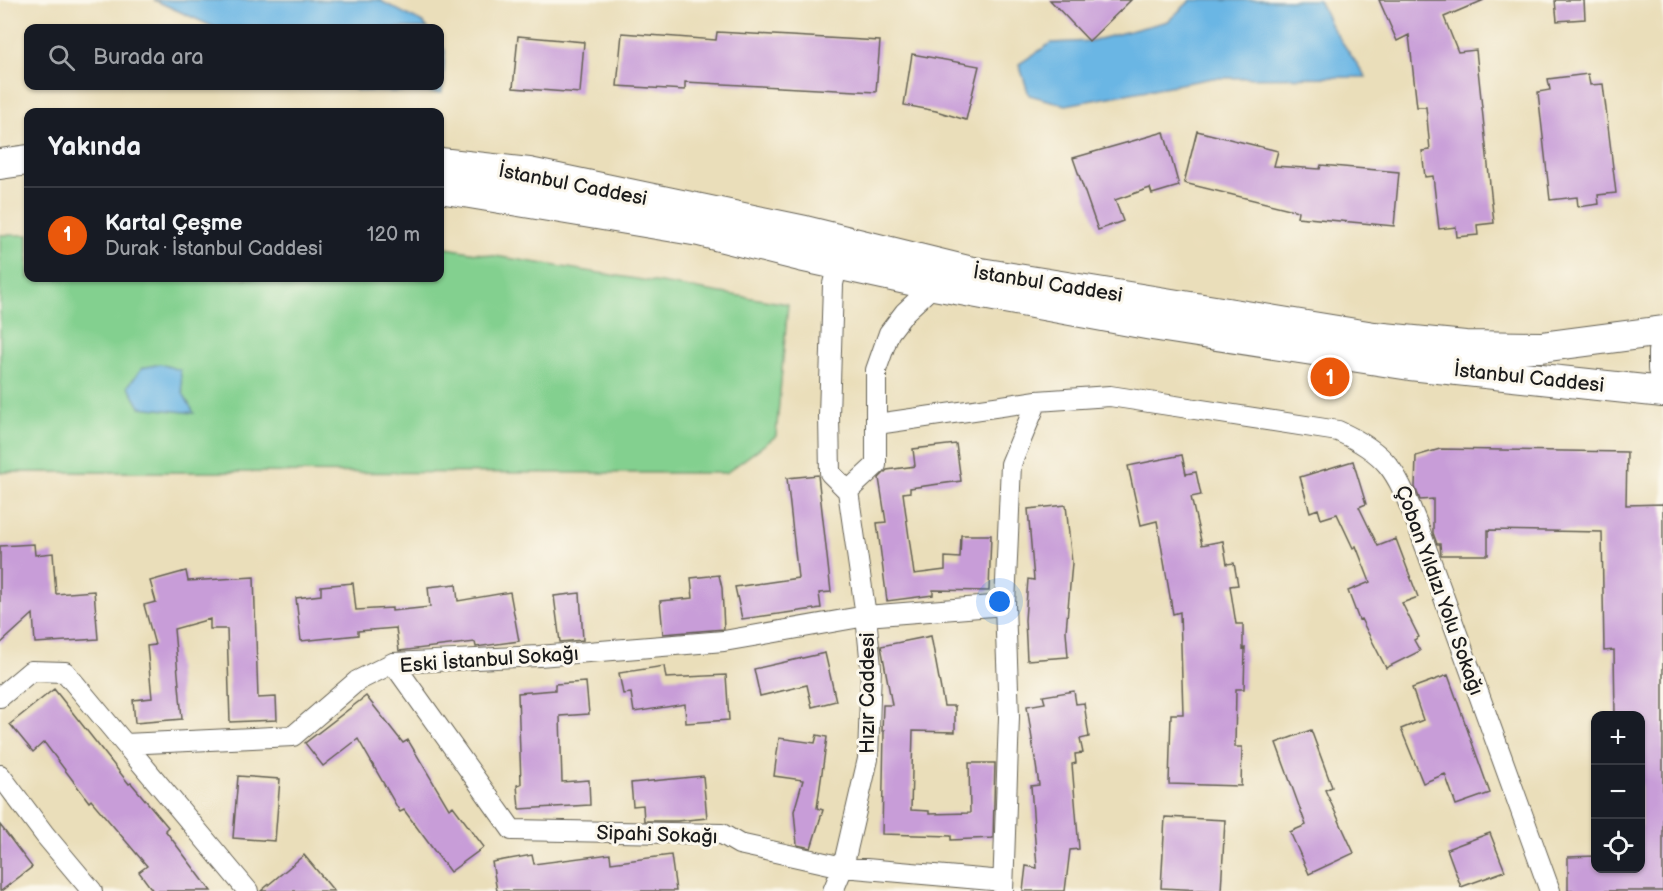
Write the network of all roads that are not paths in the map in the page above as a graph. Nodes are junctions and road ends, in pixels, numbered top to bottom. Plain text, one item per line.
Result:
1 (24, 161) edge
2 (444, 163) edge
3 (0, 164) edge
4 (24, 173) edge
5 (0, 176) edge
6 (444, 189) edge
7 (840, 252) junction
8 (933, 285) junction
9 (1663, 331) edge
10 (1541, 347) junction
11 (1663, 352) edge
12 (1663, 369) edge
13 (1546, 379) junction
14 (1663, 392) edge
15 (1037, 401) junction
16 (877, 424) junction
17 (848, 491) junction
18 (1005, 605) junction
19 (866, 616) junction
20 (393, 663) junction
21 (0, 697) edge
22 (125, 744) junction
23 (0, 775) edge
24 (843, 867) junction
25 (1003, 886) edge
26 (92, 891) edge
27 (248, 891) edge
28 (833, 891) edge
29 (1550, 891) edge

1 - 3 main road
2 - 7 main road, İstanbul Caddesi
4 - 5 main road
6 - 7 main road, İstanbul Caddesi
7 - 8 main road, İstanbul Caddesi
7 - 10 main road, İstanbul Caddesi
7 - 17 street
8 - 13 main road, İstanbul Caddesi
8 - 16 street
9 - 10 main road, İstanbul Caddesi
10 - 13 main road
11 - 12 main road
13 - 14 main road, İstanbul Caddesi
15 - 16 street, Çoban Yıldızı Yolu Sokağı
15 - 18 street
15 - 29 street, Çoban Yıldızı Yolu Sokağı
16 - 17 street
17 - 19 street, Hızır Caddesi
18 - 19 street, Eski İstanbul Sokağı
18 - 25 street
19 - 20 street, Eski İstanbul Sokağı
19 - 24 street, Hızır Caddesi
20 - 22 street, Eski İstanbul Sokağı
20 - 24 street, Sipahi Sokağı
21 - 22 street
22 - 27 street
23 - 26 street
24 - 25 street, Sipahi Sokağı
24 - 28 street, Hızır Caddesi

